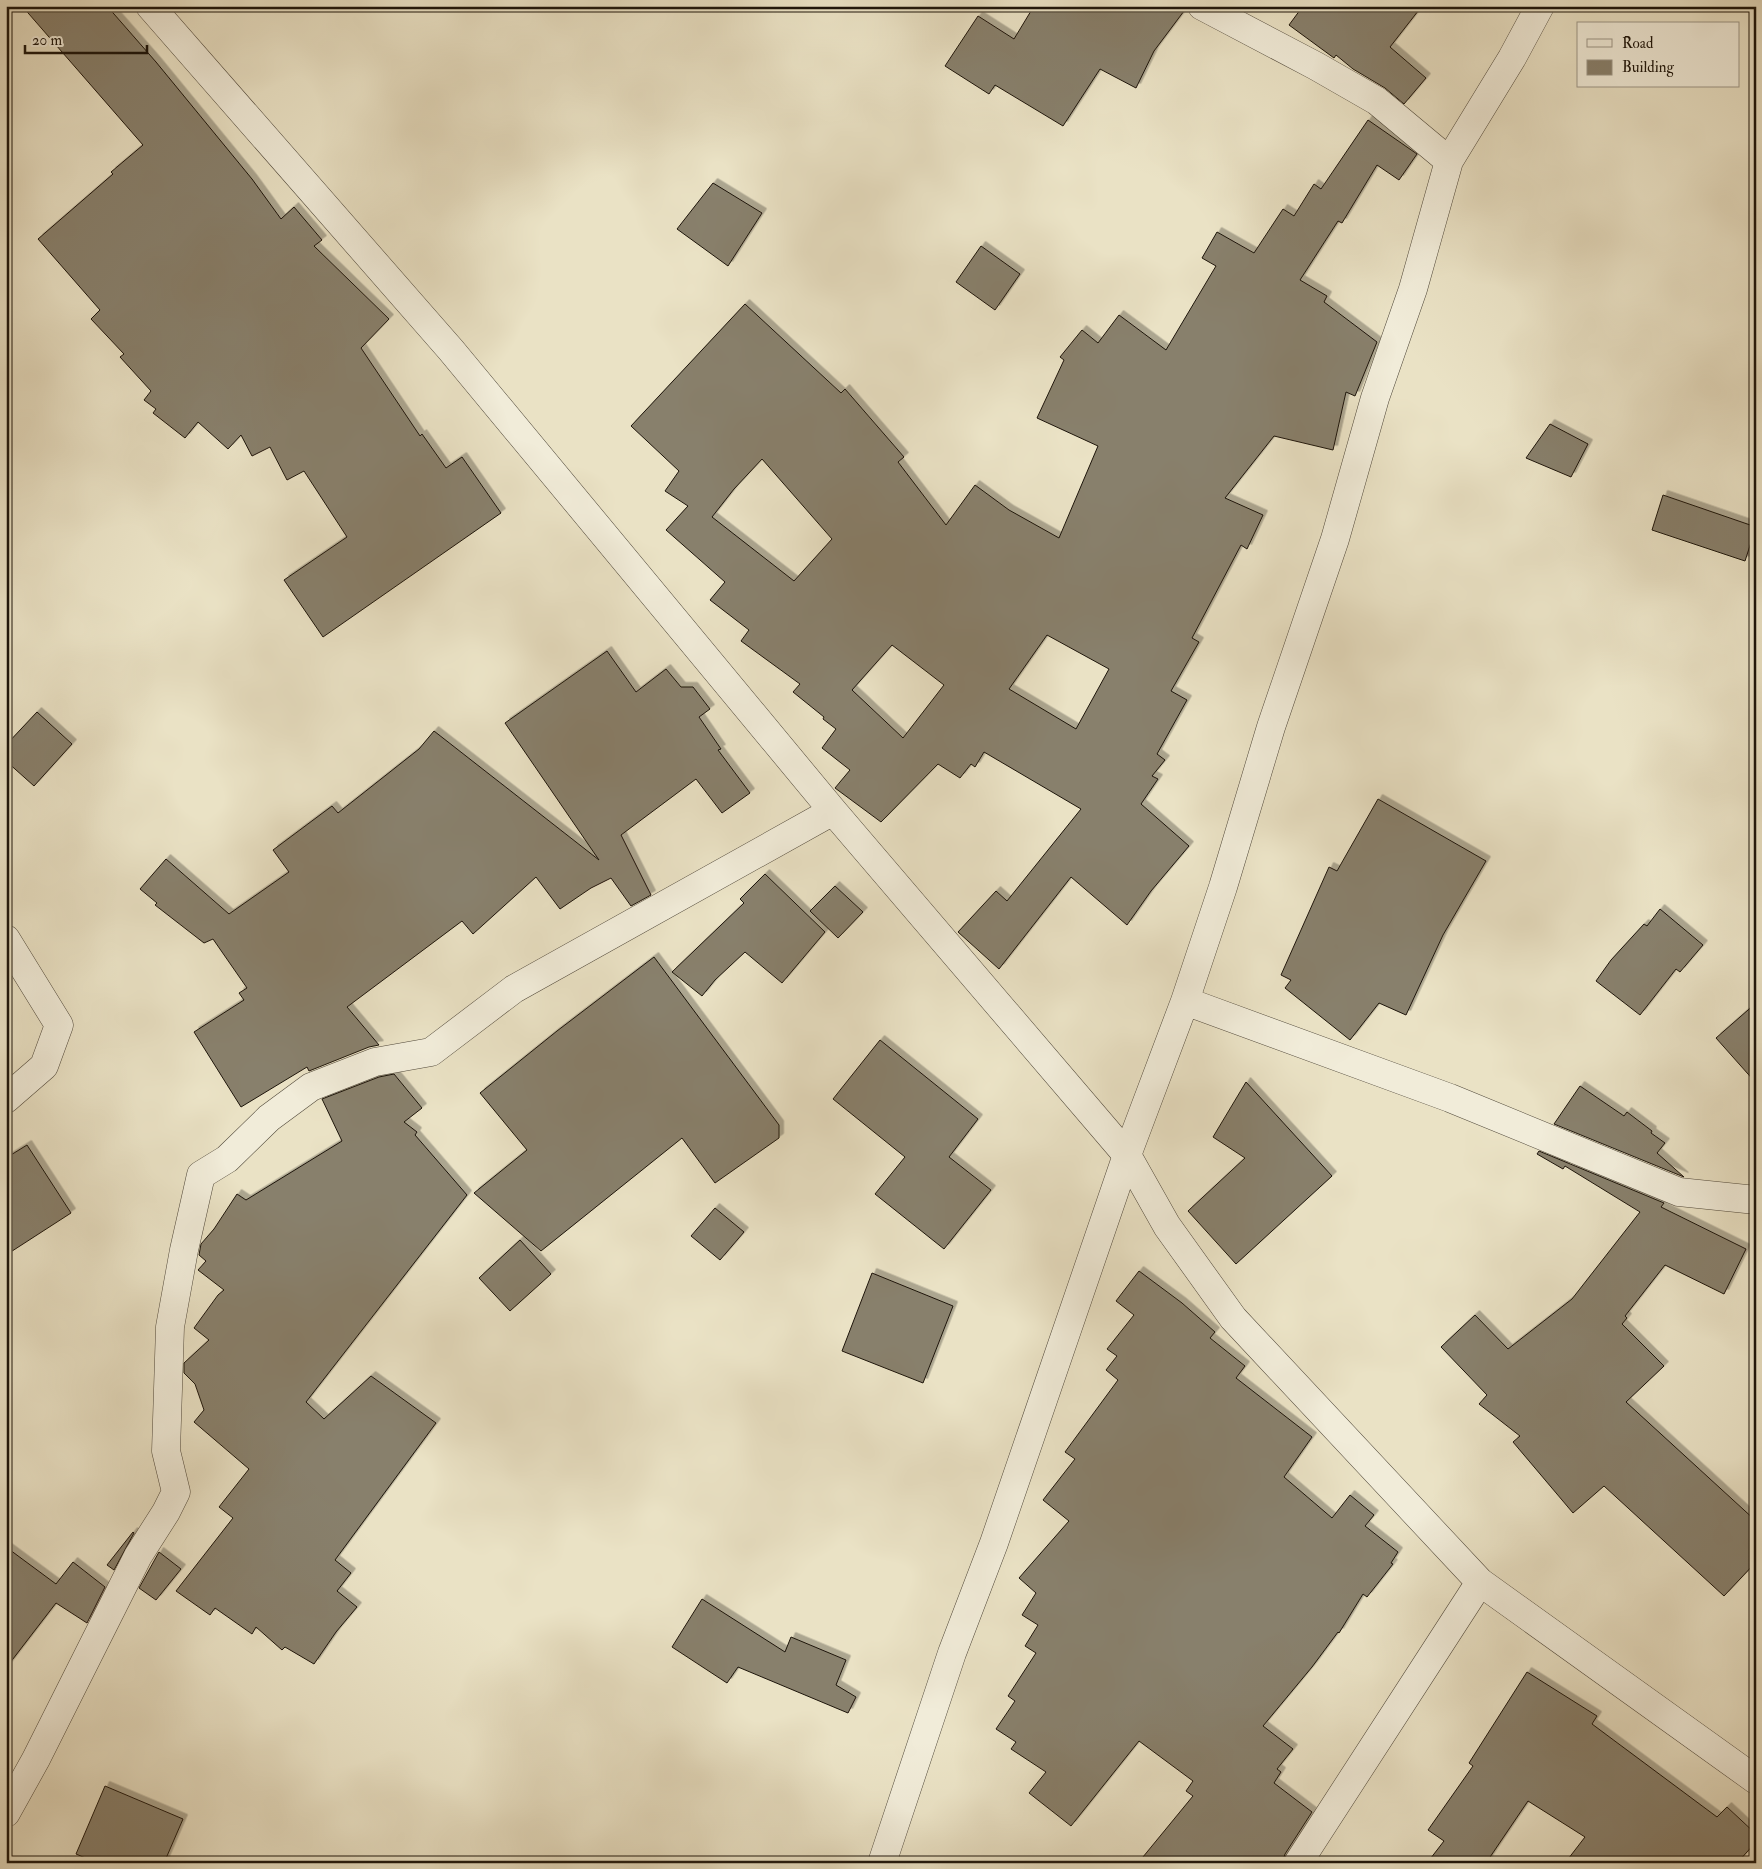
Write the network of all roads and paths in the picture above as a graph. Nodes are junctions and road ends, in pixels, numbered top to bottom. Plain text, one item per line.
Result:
1 (150, 6) edge
2 (1202, 6) edge
3 (1540, 6) edge
4 (1449, 161) junction
5 (833, 811) junction
6 (6, 939) edge
7 (1184, 1001) junction
8 (6, 1099) edge
9 (1127, 1155) junction
10 (1756, 1200) edge
11 (1480, 1582) junction
12 (1756, 1780) edge
13 (6, 1813) edge
14 (882, 1863) edge
15 (1298, 1863) edge

1 - 5 street
2 - 4 street
3 - 4 street
4 - 7 street
5 - 9 street
5 - 13 street
6 - 8 street
7 - 9 street
7 - 10 street
9 - 11 street
9 - 14 street
11 - 12 street
11 - 15 street

